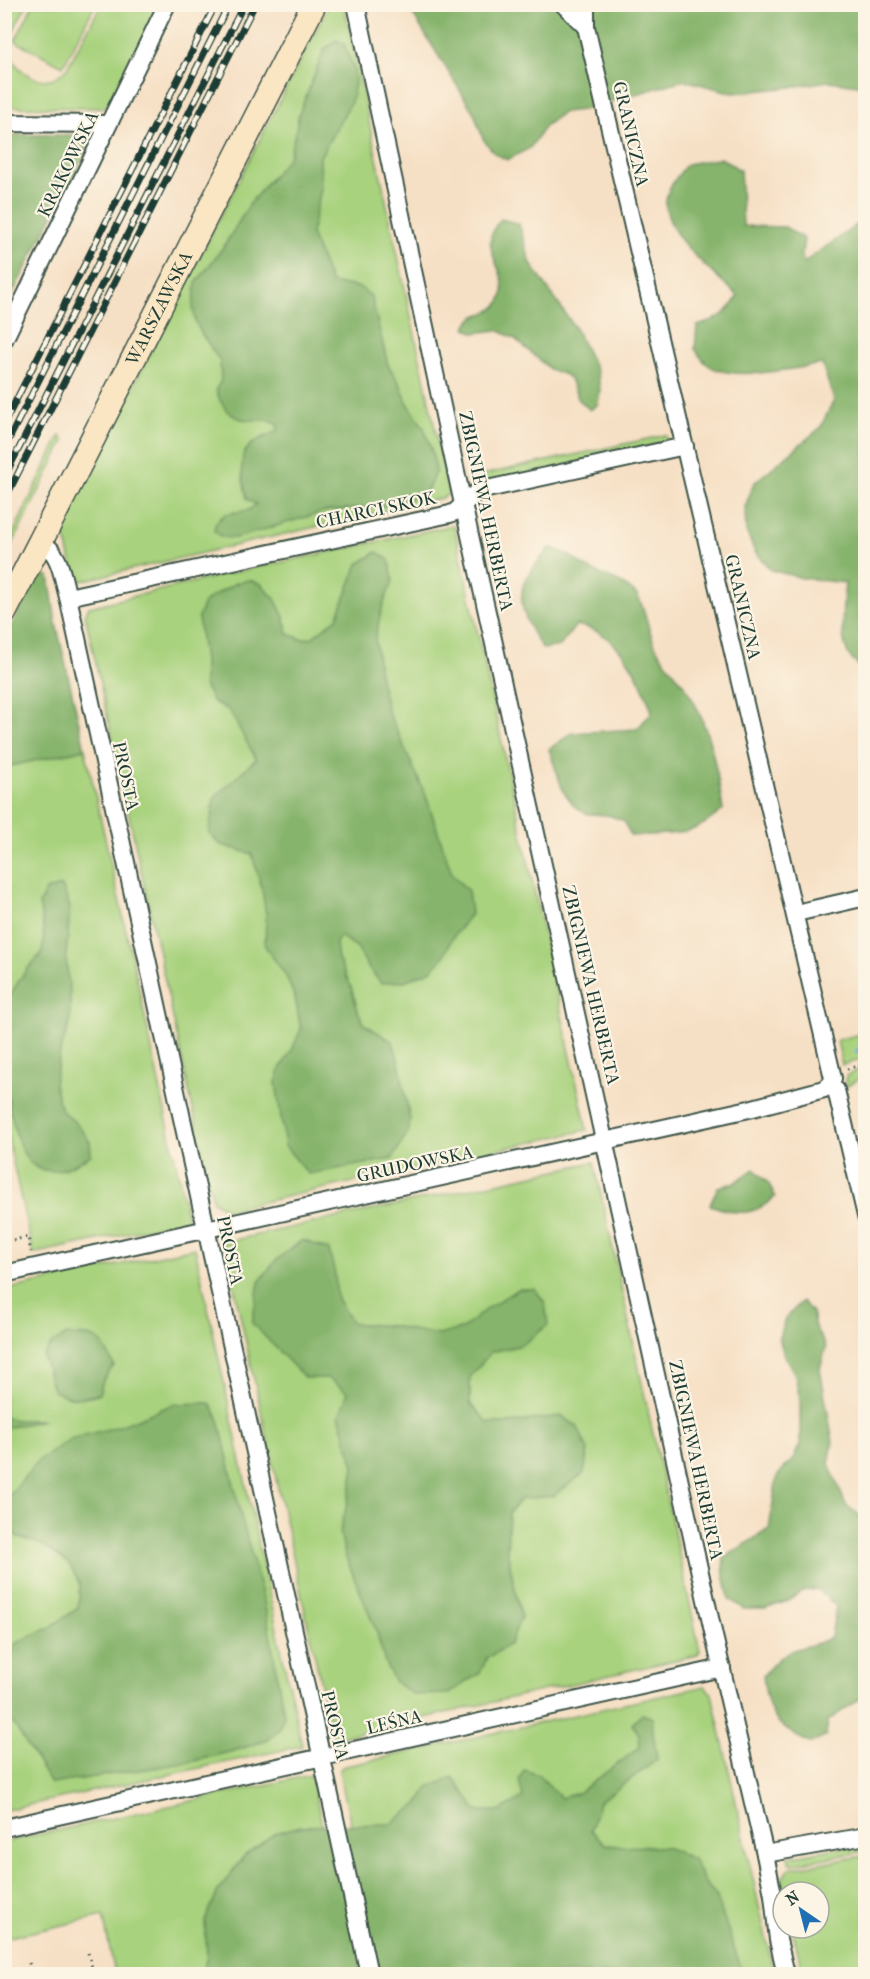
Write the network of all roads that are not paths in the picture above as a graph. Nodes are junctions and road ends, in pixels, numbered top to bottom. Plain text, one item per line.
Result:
1 (167, 4) edge
2 (314, 4) edge
3 (356, 4) edge
4 (563, 4) edge
5 (586, 4) edge
6 (586, 27) junction
7 (4, 123) edge
8 (108, 124) junction
9 (4, 340) edge
10 (686, 446) junction
11 (463, 504) junction
12 (41, 542) junction
13 (68, 597) junction
14 (4, 613) edge
15 (866, 897) edge
16 (795, 913) junction
17 (831, 1084) junction
18 (606, 1142) junction
19 (866, 1216) edge
20 (205, 1230) junction
21 (4, 1274) edge
22 (722, 1668) junction
23 (323, 1758) junction
24 (4, 1828) edge
25 (866, 1836) edge
26 (765, 1854) junction
27 (369, 1974) edge
28 (786, 1974) edge

1 - 8 street, KRAKOWSKA
2 - 12 street, WARSZAWSKA
3 - 11 street, ZBIGNIEWA HERBERTA
4 - 6 street
5 - 6 street, GRANICZNA
6 - 10 street, GRANICZNA
7 - 8 street
8 - 9 street, KRAKOWSKA
10 - 11 street, CHARCI SKOK
10 - 16 street, GRANICZNA
11 - 13 street, CHARCI SKOK
11 - 18 street, ZBIGNIEWA HERBERTA
12 - 13 street, PROSTA
12 - 14 street, WARSZAWSKA
13 - 20 street, PROSTA
15 - 16 street
16 - 17 street, GRANICZNA
17 - 18 street, GRUDOWSKA
17 - 19 street, GRANICZNA
18 - 20 street, GRUDOWSKA
18 - 22 street, ZBIGNIEWA HERBERTA
20 - 21 street, GRUDOWSKA
20 - 23 street, PROSTA
22 - 23 street, LEŚNA
22 - 26 street, ZBIGNIEWA HERBERTA
23 - 24 street, LEŚNA
23 - 27 street, PROSTA
25 - 26 street
26 - 28 street, ZBIGNIEWA HERBERTA

